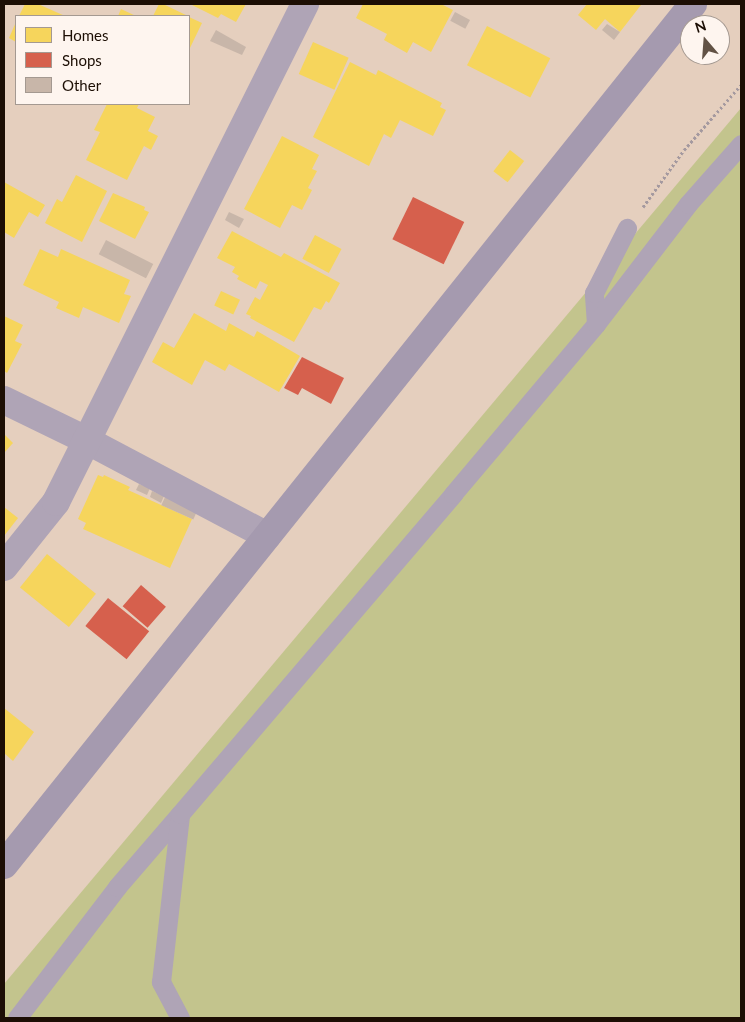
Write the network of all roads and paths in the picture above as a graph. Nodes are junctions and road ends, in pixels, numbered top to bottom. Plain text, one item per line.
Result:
1 (306, 4) edge
2 (693, 4) edge
3 (741, 85) edge
4 (741, 144) edge
5 (627, 228) joint
6 (596, 324) junction
7 (4, 400) edge
8 (86, 440) junction
9 (267, 536) junction
10 (4, 567) edge
11 (180, 814) junction
12 (4, 865) edge
13 (17, 1018) edge
14 (180, 1018) edge

1 - 8 street
2 - 9 street
3 - 5 path
4 - 6 lane
5 - 6 lane
6 - 11 lane
7 - 8 street
8 - 9 street
8 - 10 street
9 - 12 street
11 - 13 lane
11 - 14 lane

